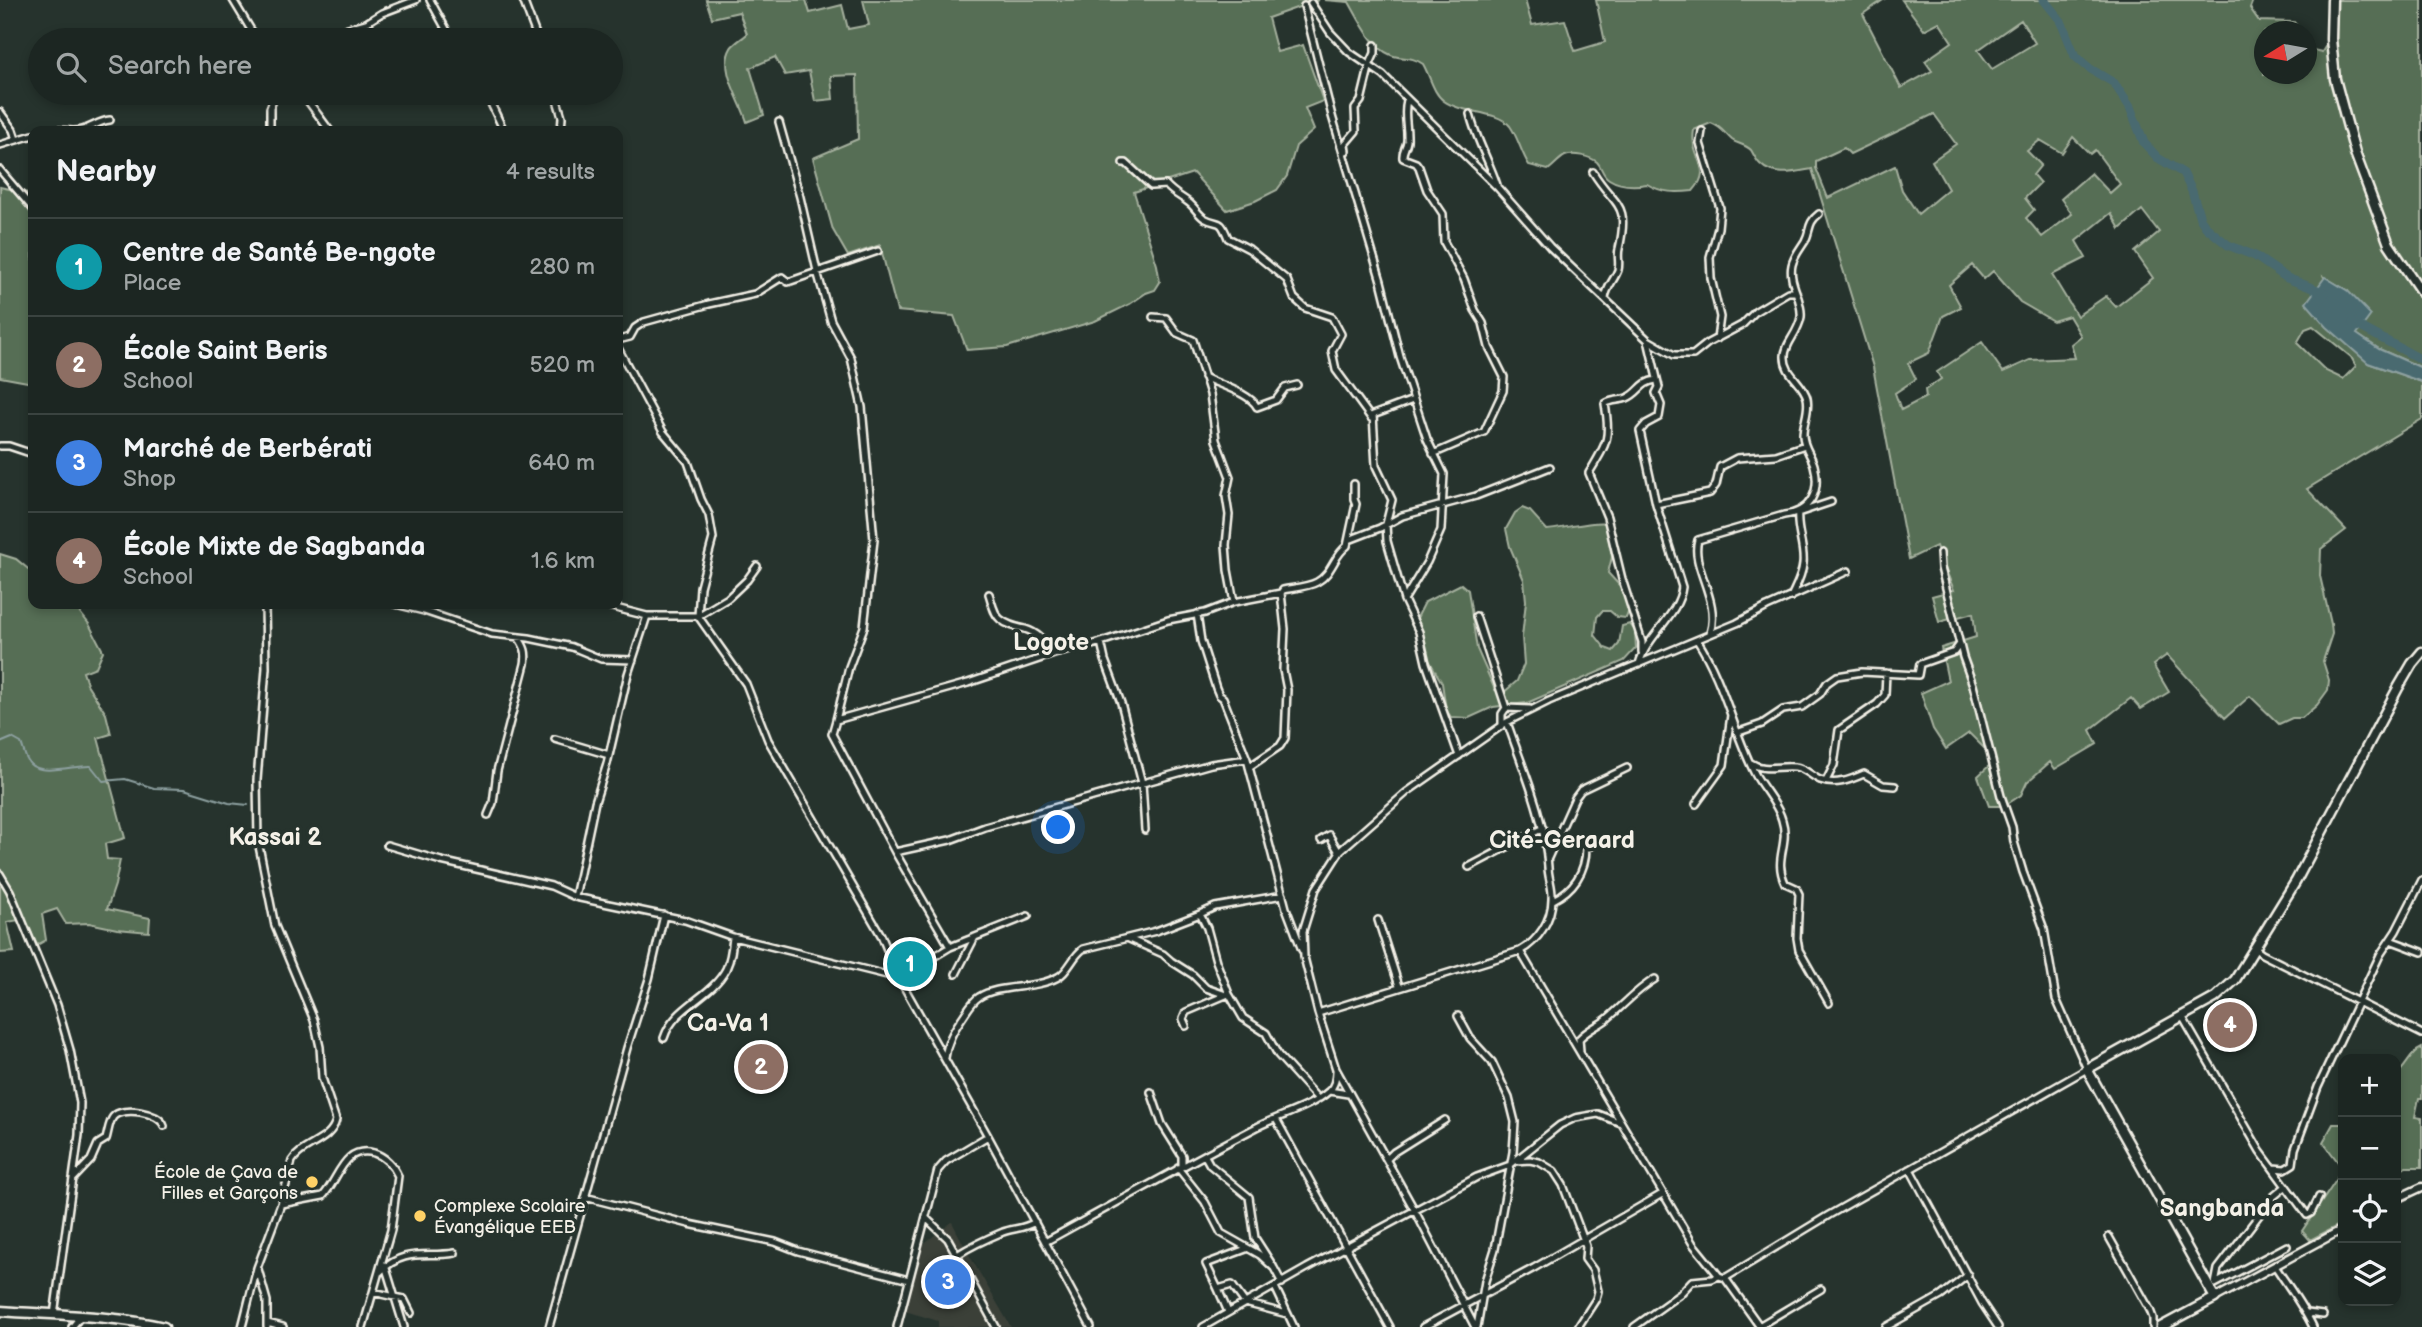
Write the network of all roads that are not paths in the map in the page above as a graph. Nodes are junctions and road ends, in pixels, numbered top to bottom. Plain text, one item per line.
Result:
1 (233, 0) edge
2 (416, 0) edge
3 (430, 0) edge
4 (523, 0) edge
5 (2332, 0) edge
6 (250, 28) edge
7 (348, 28) edge
8 (445, 28) edge
9 (534, 28) edge
10 (1375, 45) dead end
11 (1370, 64) junction
12 (1407, 100) junction
13 (271, 105) edge
14 (311, 105) edge
15 (492, 105) edge
16 (558, 105) edge
17 (0, 112) edge
18 (1470, 114) dead end
19 (110, 120) dead end
20 (779, 122) dead end
21 (90, 126) edge
22 (270, 126) edge
23 (326, 126) edge
24 (502, 126) edge
25 (561, 126) edge
26 (1702, 131) dead end
27 (28, 136) edge
28 (16, 139) junction
29 (0, 145) edge
30 (1345, 154) junction
31 (1123, 163) dead end
32 (0, 170) edge
33 (1593, 172) dead end
34 (1498, 188) junction
35 (28, 203) edge
36 (1819, 214) dead end
37 (878, 251) dead end
38 (817, 271) junction
39 (1796, 292) junction
40 (2422, 293) edge
41 (1605, 299) junction
42 (1153, 317) dead end
43 (623, 339) edge
44 (1717, 339) junction
45 (1648, 340) junction
46 (623, 357) edge
47 (1204, 377) junction
48 (1656, 380) junction
49 (1297, 385) dead end
50 (1413, 400) junction
51 (1371, 418) junction
52 (1805, 445) junction
53 (0, 446) edge
54 (28, 452) edge
55 (1433, 454) junction
56 (1549, 467) dead end
57 (1354, 484) dead end
58 (1831, 502) dead end
59 (1444, 504) junction
60 (1656, 504) junction
61 (1798, 513) junction
62 (1385, 524) junction
63 (1349, 540) junction
64 (1940, 553) dead end
65 (757, 566) dead end
66 (1848, 571) dead end
67 (1281, 593) junction
68 (989, 594) dead end
69 (1791, 597) junction
70 (1404, 600) junction
71 (1234, 602) junction
72 (265, 609) edge
73 (416, 609) edge
74 (620, 609) edge
75 (1197, 614) junction
76 (647, 616) junction
77 (698, 616) junction
78 (1476, 617) dead end
79 (1710, 633) junction
80 (517, 637) junction
81 (1697, 640) junction
82 (1101, 642) junction
83 (1961, 643) junction
84 (1642, 652) junction
85 (2422, 652) edge
86 (1054, 654) junction
87 (633, 660) junction
88 (1639, 664) junction
89 (1886, 673) junction
90 (1506, 708) junction
91 (1532, 709) junction
92 (1731, 714) junction
93 (836, 720) junction
94 (1504, 724) junction
95 (1739, 732) junction
96 (555, 739) dead end
97 (609, 755) junction
98 (1459, 756) junction
99 (1247, 759) junction
100 (1751, 763) junction
101 (1249, 767) junction
102 (1627, 768) dead end
103 (1826, 781) junction
104 (1142, 783) junction
105 (1895, 786) dead end
106 (1696, 803) dead end
107 (488, 816) dead end
108 (1543, 828) junction
109 (1145, 830) dead end
110 (1321, 840) dead end
111 (1600, 842) dead end
112 (387, 845) dead end
113 (894, 852) junction
114 (1339, 852) junction
115 (1548, 858) junction
116 (1469, 867) dead end
117 (0, 874) edge
118 (2422, 880) edge
119 (1283, 895) junction
120 (575, 897) junction
121 (1553, 900) junction
122 (1200, 914) junction
123 (664, 915) junction
124 (1028, 916) dead end
125 (1378, 920) dead end
126 (733, 937) junction
127 (975, 937) junction
128 (1129, 939) junction
129 (2390, 940) junction
130 (950, 947) junction
131 (2254, 948) junction
132 (1520, 951) junction
133 (2422, 952) edge
134 (1304, 957) junction
135 (956, 974) dead end
136 (899, 978) junction
137 (1655, 979) dead end
138 (1399, 986) junction
139 (1228, 995) junction
140 (1829, 1003) dead end
141 (2359, 1004) junction
142 (1318, 1013) junction
143 (1458, 1016) dead end
144 (2182, 1016) junction
145 (1186, 1026) dead end
146 (2422, 1034) edge
147 (664, 1038) dead end
148 (1580, 1052) junction
149 (945, 1058) junction
150 (1336, 1069) junction
151 (2087, 1069) junction
152 (1329, 1091) junction
153 (1150, 1093) dead end
154 (1348, 1094) junction
155 (1317, 1098) junction
156 (1276, 1119) junction
157 (1445, 1120) dead end
158 (1621, 1123) junction
159 (164, 1126) dead end
160 (988, 1136) junction
161 (1182, 1156) junction
162 (1205, 1156) junction
163 (1196, 1159) junction
164 (1387, 1159) junction
165 (1512, 1163) junction
166 (1180, 1167) junction
167 (2273, 1168) junction
168 (1910, 1169) junction
169 (72, 1179) junction
170 (2285, 1187) junction
171 (2422, 1187) edge
172 (1662, 1195) junction
173 (585, 1197) junction
174 (2319, 1197) dead end
175 (2401, 1197) edge
176 (281, 1204) junction
177 (1415, 1210) junction
178 (926, 1219) junction
179 (1035, 1222) junction
180 (2338, 1231) edge
181 (2109, 1237) dead end
182 (1583, 1240) junction
183 (1045, 1242) junction
184 (2287, 1246) dead end
185 (1347, 1247) junction
186 (1247, 1249) junction
187 (455, 1253) dead end
188 (383, 1255) junction
189 (957, 1255) junction
190 (386, 1266) junction
191 (2275, 1266) junction
192 (257, 1268) junction
193 (1274, 1268) junction
194 (377, 1275) junction
195 (1968, 1275) junction
196 (1722, 1277) junction
197 (909, 1280) junction
198 (1282, 1283) junction
199 (2212, 1286) junction
200 (1275, 1287) junction
201 (1218, 1289) junction
202 (1821, 1289) dead end
203 (373, 1292) junction
204 (1482, 1295) junction
205 (396, 1297) junction
206 (2214, 1298) junction
207 (1245, 1303) junction
208 (1464, 1305) junction
209 (0, 1311) edge
210 (1228, 1312) junction
211 (411, 1313) dead end
212 (2307, 1313) junction
213 (1287, 1314) junction
214 (54, 1315) junction
215 (2323, 1315) dead end
216 (81, 1316) junction
217 (267, 1325) edge
218 (72, 1327) edge
219 (164, 1327) edge
220 (242, 1327) edge
221 (283, 1327) edge
222 (363, 1327) edge
223 (404, 1327) edge
224 (549, 1327) edge
225 (897, 1327) edge
226 (996, 1327) edge
227 (1091, 1327) edge
228 (1203, 1327) edge
229 (1294, 1327) edge
230 (1390, 1327) edge
231 (1423, 1327) edge
232 (1476, 1327) edge
233 (1578, 1327) edge
234 (1634, 1327) edge
235 (1759, 1327) edge
236 (1886, 1327) edge
237 (1998, 1327) edge
238 (2153, 1327) edge
239 (2161, 1327) edge
240 (2313, 1327) edge

1 - 6 street
2 - 7 street
3 - 8 street
4 - 9 street
5 - 40 main road
10 - 11 street
11 - 12 street
11 - 30 street
11 - 30 street
12 - 34 street
12 - 55 street
13 - 22 street
14 - 23 street
15 - 24 street
16 - 25 street
17 - 28 street
18 - 34 street
19 - 21 street
20 - 38 street
26 - 44 street
27 - 28 street
28 - 29 street
30 - 50 street
31 - 51 street
32 - 35 street
33 - 41 street
34 - 41 street
36 - 39 street
37 - 38 street
38 - 43 street
38 - 93 street
39 - 44 street
39 - 52 street
41 - 45 street
42 - 47 street
44 - 45 street
45 - 48 street
46 - 77 street
47 - 49 street
47 - 71 street
48 - 60 street
48 - 84 street
50 - 51 street
50 - 55 street
51 - 62 street
52 - 60 street
52 - 61 street
53 - 54 street
55 - 59 street
56 - 59 street
57 - 63 street
58 - 61 street
59 - 62 street
59 - 70 street
60 - 84 street
61 - 69 street
61 - 79 street
62 - 63 street
62 - 70 street
63 - 67 street
64 - 83 street
65 - 77 street
66 - 69 street
67 - 71 street
67 - 101 street
68 - 86 street
69 - 79 street
70 - 98 street
71 - 75 street
72 - 176 street
73 - 80 street
74 - 76 street
75 - 82 street
75 - 99 street
76 - 77 street
76 - 87 street
77 - 136 street
78 - 90 street
79 - 81 street
80 - 87 street
80 - 107 street
81 - 88 street
81 - 92 street
82 - 86 street
82 - 104 street
83 - 89 street
83 - 151 street
84 - 88 street
85 - 131 main road
86 - 93 street
87 - 97 street
88 - 91 street
89 - 95 street
89 - 103 street
90 - 91 street
90 - 94 street
91 - 94 street
92 - 95 street
92 - 106 street
93 - 113 street
94 - 98 street
94 - 108 street
95 - 100 street
96 - 97 street
97 - 120 street
98 - 114 street
99 - 101 street
99 - 104 street
100 - 103 street
100 - 140 street
101 - 119 street
102 - 115 street
103 - 105 street
104 - 109 street
104 - 113 street
108 - 115 street
108 - 116 street
110 - 114 street
111 - 121 street
112 - 120 street
113 - 130 street
114 - 134 street
115 - 121 street
117 - 169 street
118 - 129 street
119 - 122 street
119 - 134 street
120 - 123 street
121 - 132 street
122 - 128 street
122 - 139 street
123 - 126 street
123 - 173 street
124 - 127 street
125 - 138 street
126 - 136 street
126 - 147 street
127 - 130 street
127 - 135 street
128 - 139 street
128 - 149 street
129 - 133 street
129 - 141 street
130 - 136 street
131 - 141 street
131 - 144 main road
132 - 138 street
132 - 148 street
134 - 142 street
136 - 149 street
137 - 148 street
138 - 142 street
139 - 145 street
139 - 155 street
141 - 146 street
141 - 167 street
142 - 150 street
143 - 165 street
144 - 151 main road
144 - 167 street
148 - 158 street
149 - 160 street
150 - 152 street
150 - 154 street
151 - 168 street
151 - 199 main road
152 - 154 street
152 - 155 street
153 - 161 street
154 - 164 street
155 - 156 street
156 - 162 street
156 - 185 street
157 - 164 street
158 - 165 street
158 - 172 street
159 - 169 street
160 - 178 street
160 - 179 street
161 - 163 street
161 - 166 street
162 - 163 street
162 - 193 street
163 - 166 street
164 - 177 street
165 - 177 street
165 - 182 street
165 - 204 street
166 - 183 street
166 - 186 street
167 - 170 street
168 - 195 street
168 - 196 street
169 - 214 street
170 - 174 street
170 - 199 street
171 - 175 street
172 - 182 street
172 - 196 street
173 - 197 street
173 - 224 street
176 - 188 street
176 - 192 street
177 - 185 street
177 - 208 street
178 - 189 street
178 - 197 street
179 - 183 street
179 - 189 street
180 - 191 street
181 - 238 street
182 - 204 street
182 - 233 street
183 - 227 street
184 - 199 street
185 - 198 street
185 - 230 street
186 - 193 street
186 - 201 street
187 - 190 street
188 - 190 street
188 - 194 street
189 - 226 street
190 - 194 street
190 - 205 street
191 - 206 street
191 - 212 street
192 - 217 street
192 - 220 street
193 - 198 street
194 - 203 street
195 - 236 street
195 - 237 street
196 - 234 street
196 - 235 street
197 - 225 street
198 - 200 street
199 - 206 main road
200 - 207 street
200 - 213 street
201 - 207 street
201 - 210 street
202 - 235 street
203 - 205 street
203 - 222 street
204 - 208 street
204 - 232 street
205 - 211 street
205 - 223 street
206 - 239 main road
207 - 210 street
207 - 213 street
208 - 231 street
208 - 232 street
209 - 214 main road
210 - 228 street
212 - 215 street
212 - 240 street
213 - 229 street
214 - 216 main road
216 - 218 street
216 - 219 main road
217 - 221 street

